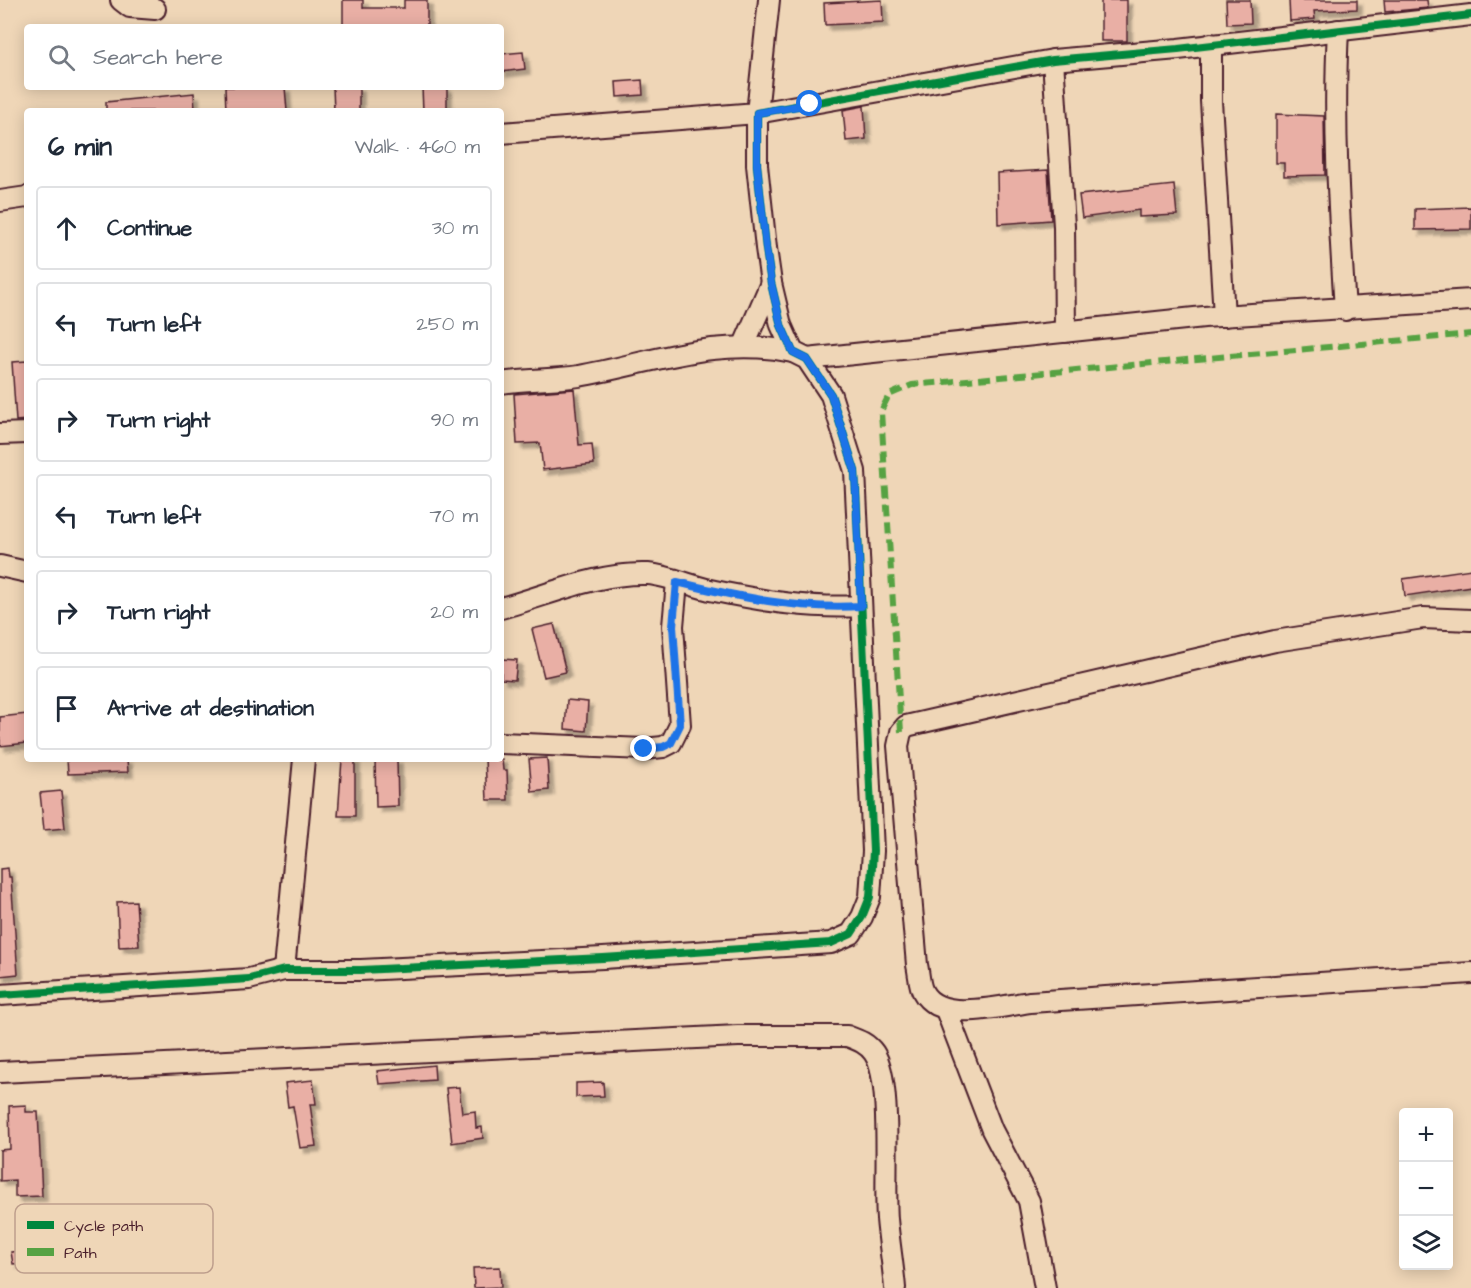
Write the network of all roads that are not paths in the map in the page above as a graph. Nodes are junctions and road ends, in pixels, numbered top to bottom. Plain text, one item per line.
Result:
1 (121, 0) edge
2 (769, 0) edge
3 (155, 9) dead end
4 (1471, 15) edge
5 (1338, 30) junction
6 (1211, 44) junction
7 (1053, 60) junction
8 (757, 113) junction
9 (504, 133) edge
10 (24, 197) edge
11 (0, 201) edge
12 (771, 283) junction
13 (1471, 300) edge
14 (1345, 310) junction
15 (1224, 316) junction
16 (1065, 332) junction
17 (744, 345) junction
18 (800, 356) junction
19 (504, 383) edge
20 (24, 433) edge
21 (0, 434) edge
22 (0, 566) edge
23 (24, 571) edge
24 (677, 582) junction
25 (861, 606) junction
26 (504, 607) edge
27 (1471, 620) edge
28 (504, 743) edge
29 (304, 762) edge
30 (284, 970) junction
31 (1471, 973) edge
32 (0, 995) edge
33 (946, 1010) junction
34 (0, 1072) edge
35 (895, 1288) edge
36 (1045, 1288) edge

1 - 3 street
2 - 8 street
4 - 5 street
5 - 6 street
5 - 14 street
6 - 7 street
6 - 15 street
7 - 8 street
7 - 16 street
8 - 9 street
8 - 12 street
10 - 11 street
12 - 17 street
12 - 18 street
13 - 14 street
14 - 15 street
15 - 16 street
16 - 18 street
17 - 18 street
17 - 19 street
18 - 25 street
20 - 21 street
22 - 23 street
24 - 25 street
24 - 26 street
24 - 28 street
25 - 30 street
27 - 33 street
29 - 30 street
30 - 32 street
31 - 33 street
33 - 36 street
34 - 35 street

